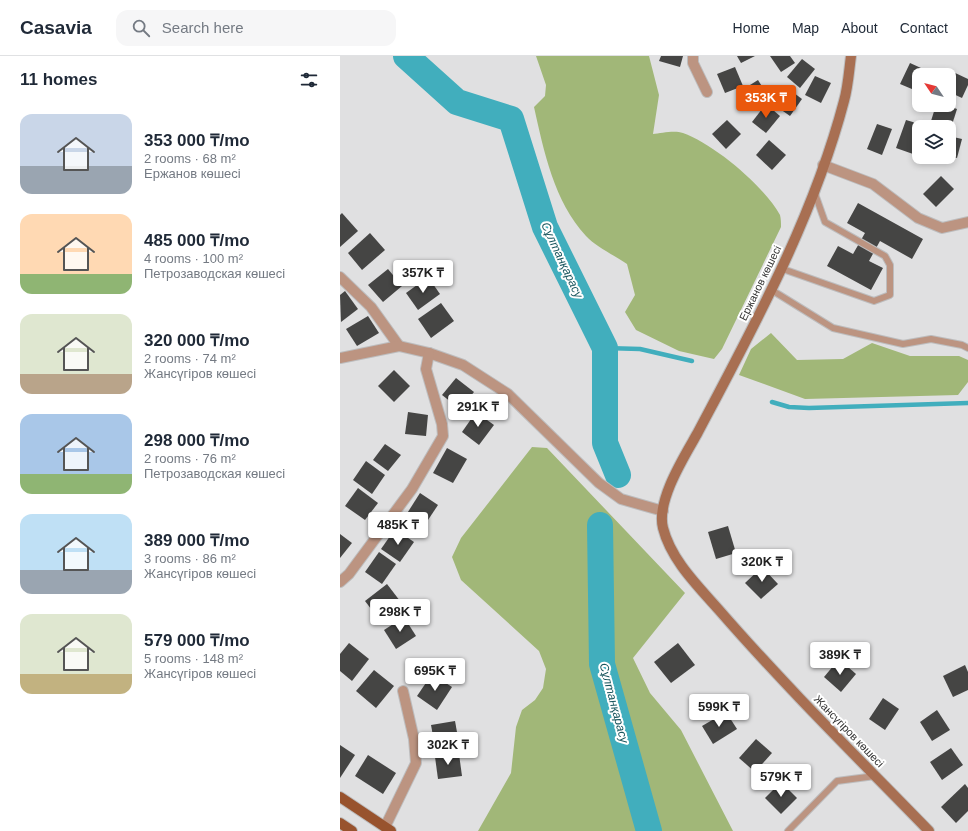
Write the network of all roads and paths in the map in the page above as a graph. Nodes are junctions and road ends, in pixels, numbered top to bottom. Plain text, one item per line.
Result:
1 (693, 56) edge
2 (851, 56) edge
3 (707, 92) dead end
4 (823, 165) junction
5 (814, 191) junction
6 (968, 222) edge
7 (780, 268) junction
8 (340, 277) edge
9 (770, 289) junction
10 (399, 346) junction
11 (968, 348) edge
12 (429, 353) junction
13 (340, 358) edge
14 (663, 510) junction
15 (340, 582) edge
16 (403, 692) dead end
17 (876, 776) junction
18 (340, 797) edge
19 (340, 823) edge
20 (388, 829) edge
21 (352, 831) edge
22 (788, 831) edge
23 (929, 831) edge

1 - 3 street
2 - 4 main road, Ержанов көшесі
4 - 5 main road, Ержанов көшесі
4 - 6 street
5 - 7 main road, Ержанов көшесі
5 - 7 lane
7 - 9 main road, Ержанов көшесі
8 - 10 street
9 - 11 lane
9 - 14 main road, Ержанов көшесі
10 - 12 street
10 - 13 street
12 - 14 street
12 - 15 street
14 - 17 main road, Жансүгіров көшесі
16 - 20 street
17 - 22 lane
17 - 23 main road, Жансүгіров көшесі
18 - 20 main road
19 - 21 main road

